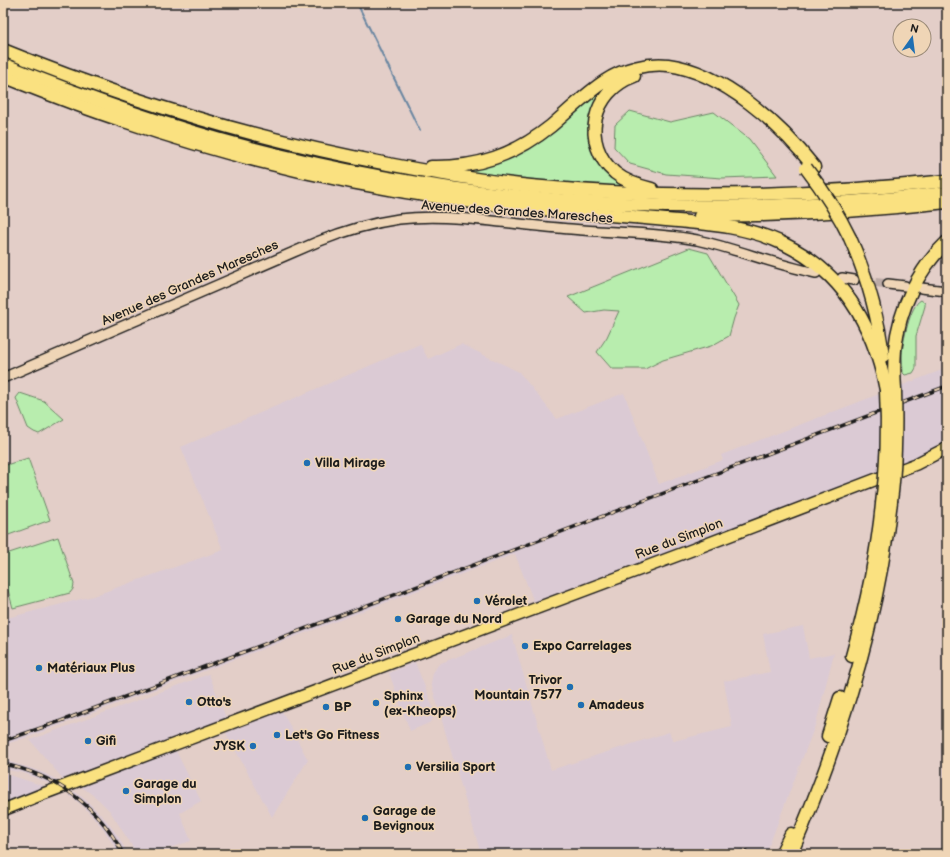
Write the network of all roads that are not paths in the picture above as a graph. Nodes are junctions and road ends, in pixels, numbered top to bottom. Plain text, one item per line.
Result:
1 (3, 50) edge
2 (3, 64) edge
3 (3, 76) edge
4 (369, 161) junction
5 (810, 167) junction
6 (947, 181) edge
7 (947, 193) edge
8 (705, 195) junction
9 (947, 202) edge
10 (594, 214) junction
11 (947, 242) edge
12 (816, 273) dead end
13 (842, 278) dead end
14 (854, 280) tunnel mouth
15 (888, 284) tunnel mouth
16 (905, 286) dead end
17 (921, 288) dead end
18 (947, 291) edge
19 (889, 372) junction
20 (3, 378) edge
21 (947, 448) edge
22 (947, 456) edge
23 (916, 464) junction
24 (3, 810) edge
25 (793, 839) junction
26 (782, 854) edge
27 (791, 854) edge

1 - 4 highway
2 - 7 highway
3 - 10 highway
4 - 5 highway
4 - 8 highway
5 - 8 highway
5 - 19 highway, bridge
6 - 8 highway
9 - 10 highway
10 - 19 highway
11 - 19 highway
12 - 20 main road, Avenue des Grandes Maresches
13 - 14 main road
15 - 16 main road
17 - 18 main road
19 - 25 highway, bridge
21 - 23 main road, Rue du Simplon
22 - 23 main road, Rue du Simplon
23 - 24 main road, Rue du Simplon
25 - 26 highway
25 - 27 highway

